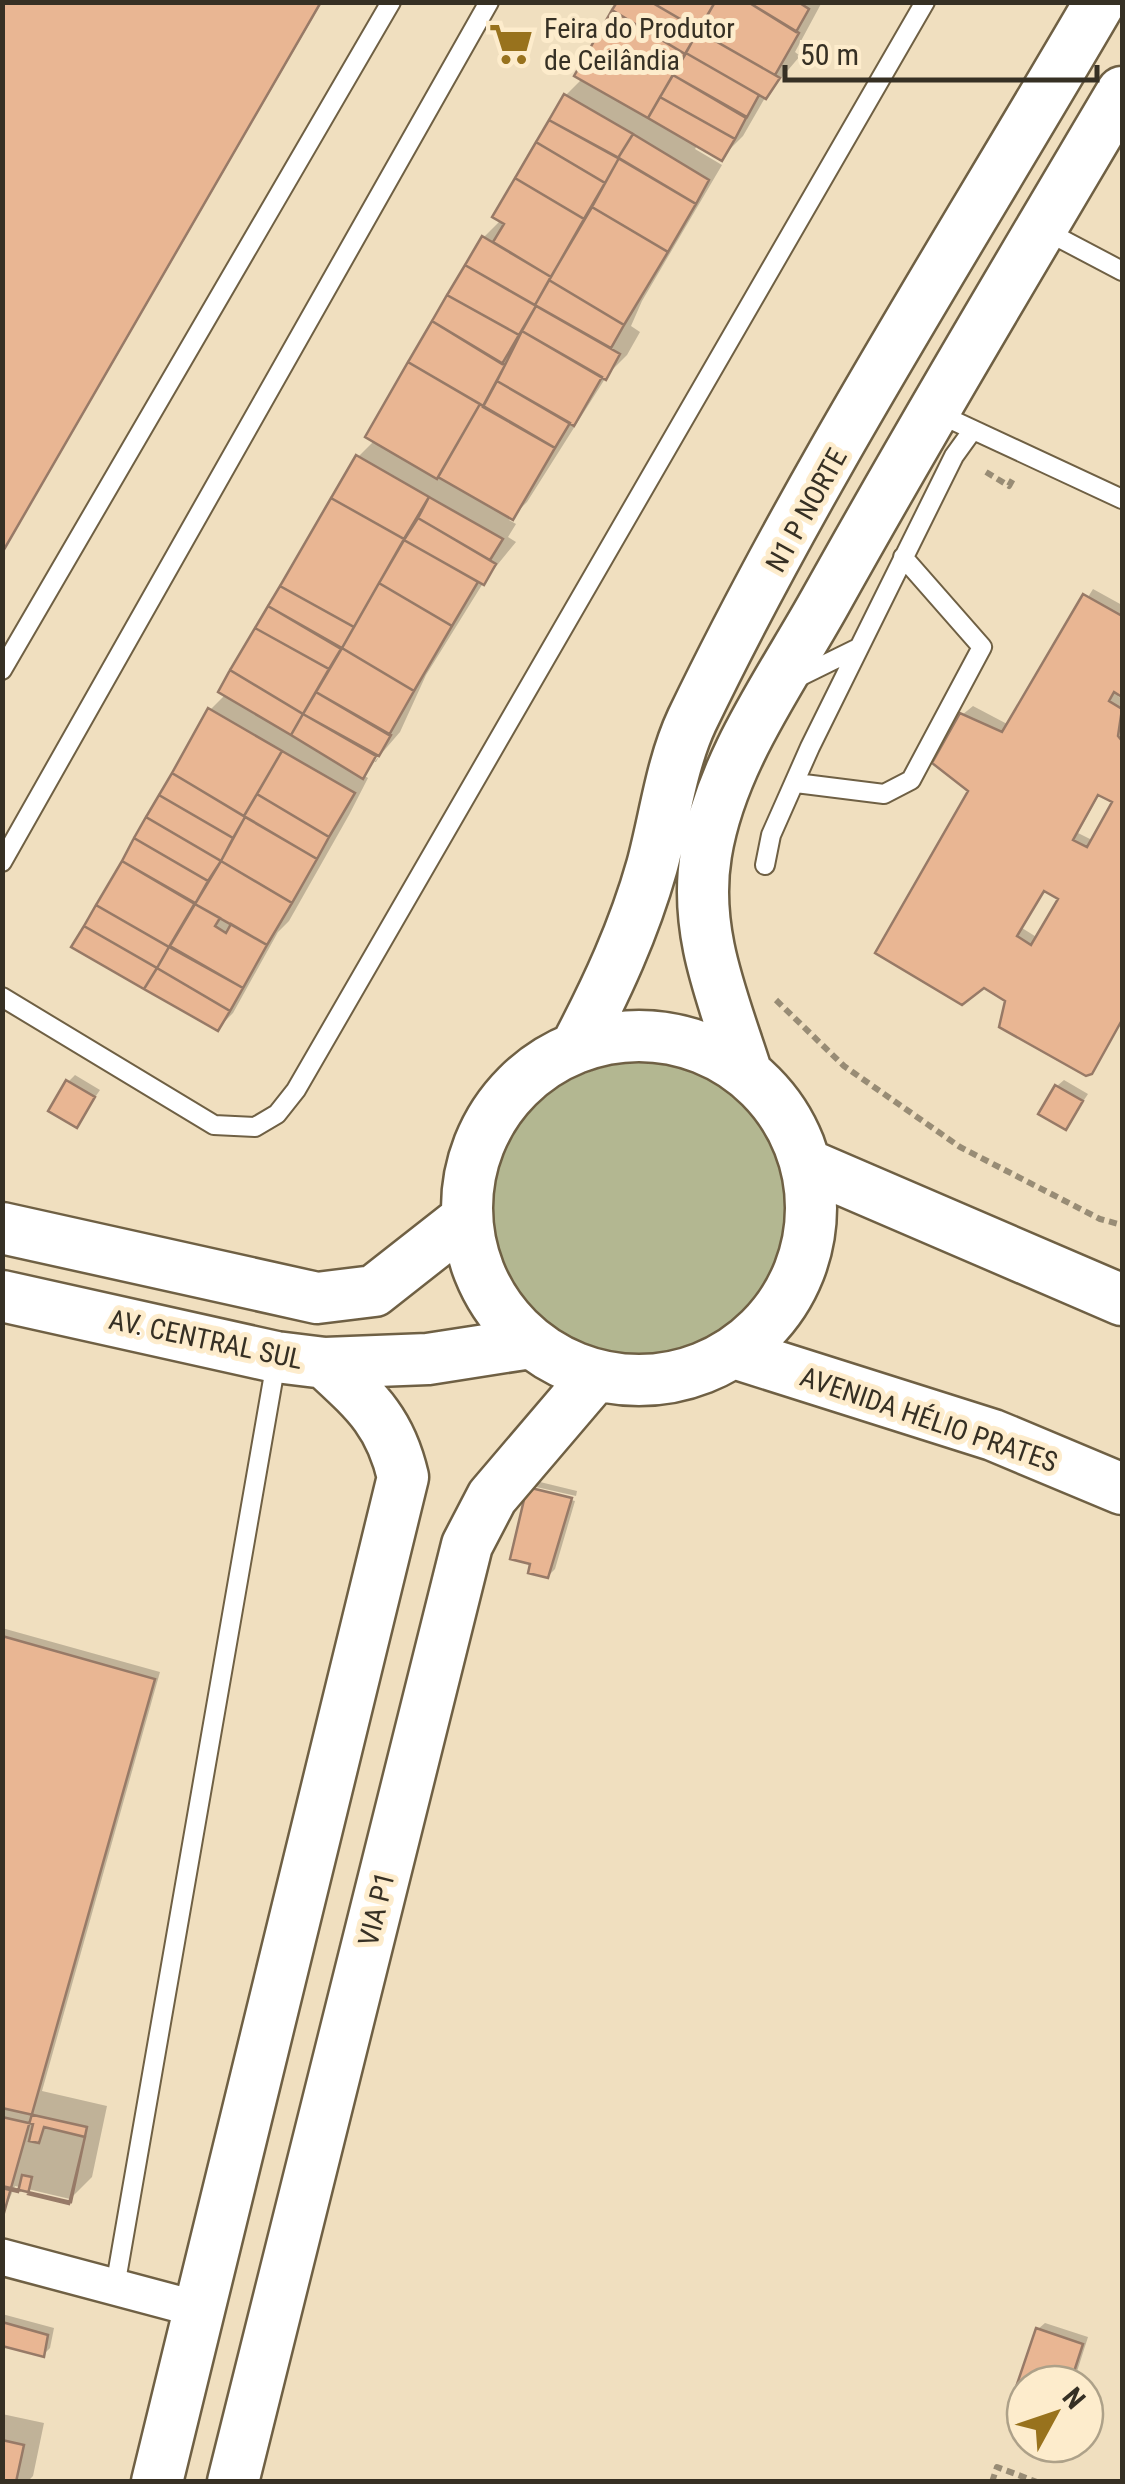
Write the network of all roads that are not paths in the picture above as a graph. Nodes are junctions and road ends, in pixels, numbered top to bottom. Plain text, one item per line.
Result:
1 (390, 2) edge
2 (489, 2) edge
3 (925, 2) edge
4 (1100, 2) edge
5 (1122, 92) edge
6 (1040, 229) junction
7 (1122, 271) edge
8 (952, 421) junction
9 (1122, 499) edge
10 (903, 557) junction
11 (858, 648) junction
12 (2, 670) edge
13 (777, 688) junction
14 (796, 783) junction
15 (2, 862) edge
16 (765, 864) dead end
17 (2, 997) edge
18 (576, 1047) junction
19 (747, 1074) junction
20 (806, 1164) junction
21 (467, 1218) junction
22 (2, 1228) edge
23 (2, 1296) edge
24 (1121, 1298) edge
25 (531, 1343) junction
26 (734, 1353) junction
27 (276, 1357) junction
28 (325, 1363) junction
29 (596, 1375) junction
30 (1119, 1485) edge
31 (307, 1873) junction
32 (382, 1886) junction
33 (275, 2005) junction
34 (346, 2032) junction
35 (2, 2257) edge
36 (115, 2287) junction
37 (201, 2310) junction
38 (157, 2482) edge
39 (234, 2482) edge

1 - 12 lane
2 - 15 lane
3 - 17 lane
4 - 18 main road, N1 P NORTE
5 - 6 main road
6 - 7 lane
6 - 8 main road
8 - 9 lane
8 - 10 lane
8 - 13 main road
10 - 11 lane
10 - 14 lane
11 - 13 lane
11 - 14 lane
13 - 19 main road
14 - 16 lane
18 - 19 main road
18 - 21 main road
19 - 20 main road
20 - 24 main road
20 - 26 main road
21 - 22 main road
21 - 25 main road
23 - 27 main road, AV. CENTRAL SUL
25 - 28 main road, AV. CENTRAL SUL
25 - 29 main road
26 - 29 main road
26 - 30 main road, AVENIDA HÉLIO PRATES
27 - 28 main road, AV. CENTRAL SUL
27 - 36 lane
28 - 31 main road
29 - 32 main road, VIA P1
31 - 32 main road
31 - 33 main road
32 - 34 main road, VIA P1
33 - 34 main road
33 - 37 main road
34 - 39 main road, VIA P1
35 - 36 street
36 - 37 street
37 - 38 main road

